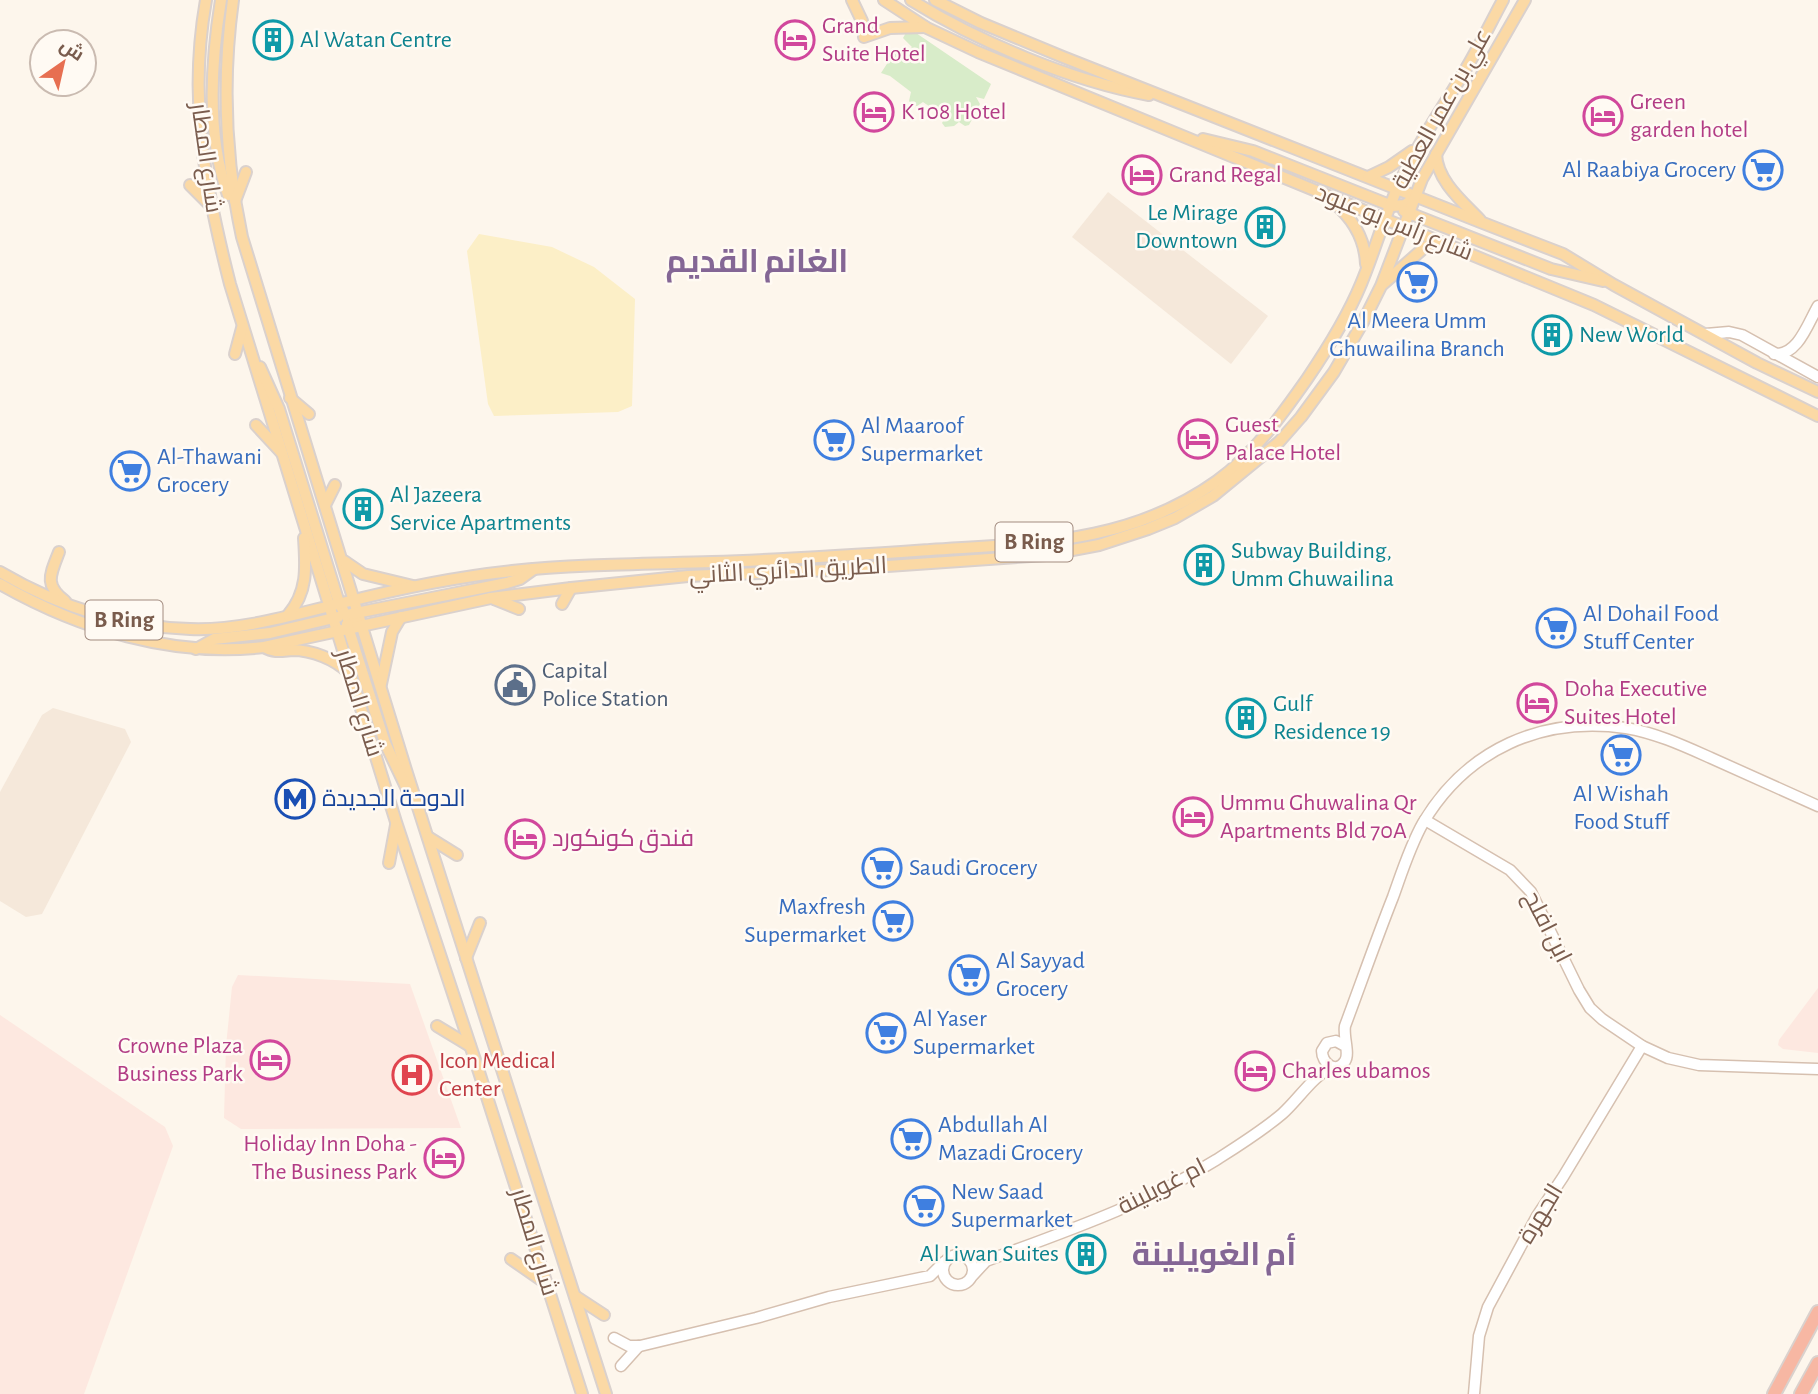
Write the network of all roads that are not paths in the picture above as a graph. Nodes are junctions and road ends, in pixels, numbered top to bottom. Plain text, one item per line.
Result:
1 (206, 0) edge
2 (221, 0) edge
3 (233, 0) edge
4 (242, 0) edge
5 (852, 0) edge
6 (911, 0) edge
7 (935, 0) edge
8 (945, 0) edge
9 (1503, 0) edge
10 (1525, 0) edge
11 (889, 1) edge
12 (954, 10) junction
13 (862, 21) dead end
14 (230, 24) junction
15 (927, 27) junction
16 (864, 37) dead end
17 (1176, 100) junction
18 (1180, 134) junction
19 (1419, 144) junction
20 (1436, 154) junction
21 (246, 172) dead end
22 (1368, 177) junction
23 (190, 184) dead end
24 (1397, 188) junction
25 (1416, 196) junction
26 (1327, 197) junction
27 (234, 203) junction
28 (1390, 205) junction
29 (211, 206) junction
30 (1409, 212) junction
31 (237, 217) junction
32 (1384, 219) junction
33 (1483, 223) junction
34 (1403, 226) junction
35 (1438, 241) junction
36 (1365, 275) junction
37 (1608, 281) junction
38 (1381, 286) junction
39 (1818, 306) edge
40 (242, 328) junction
41 (1706, 334) junction
42 (248, 347) junction
43 (1794, 347) junction
44 (1772, 353) junction
45 (235, 354) dead end
46 (1803, 369) junction
47 (1818, 377) edge
48 (1818, 392) edge
49 (290, 398) junction
50 (309, 414) dead end
51 (1818, 416) edge
52 (256, 425) dead end
53 (283, 454) junction
54 (335, 485) dead end
55 (324, 505) junction
56 (303, 521) junction
57 (59, 552) dead end
58 (342, 559) junction
59 (535, 569) junction
60 (0, 572) edge
61 (0, 584) edge
62 (419, 587) junction
63 (571, 588) junction
64 (491, 598) junction
65 (354, 600) junction
66 (562, 604) dead end
67 (334, 605) junction
68 (519, 609) dead end
69 (80, 610) junction
70 (358, 612) junction
71 (288, 615) junction
72 (401, 617) junction
73 (342, 620) junction
74 (362, 625) junction
75 (264, 647) junction
76 (196, 649) junction
77 (349, 673) junction
78 (381, 688) junction
79 (417, 807) junction
80 (1818, 807) edge
81 (1425, 820) junction
82 (396, 822) junction
83 (428, 837) junction
84 (457, 855) dead end
85 (390, 863) dead end
86 (480, 923) dead end
87 (466, 958) junction
88 (437, 1026) dead end
89 (1345, 1026) junction
90 (1332, 1041) junction
91 (470, 1046) junction
92 (1345, 1046) junction
93 (1642, 1046) junction
94 (1323, 1060) junction
95 (1333, 1067) junction
96 (1818, 1069) edge
97 (1318, 1077) junction
98 (511, 1259) dead end
99 (969, 1259) junction
100 (986, 1261) junction
101 (944, 1262) junction
102 (973, 1275) junction
103 (930, 1276) junction
104 (948, 1282) junction
105 (547, 1284) junction
106 (575, 1296) junction
107 (1818, 1312) edge
108 (604, 1315) dead end
109 (614, 1338) dead end
110 (640, 1346) junction
111 (1818, 1363) edge
112 (621, 1366) dead end
113 (574, 1369) junction
114 (576, 1394) edge
115 (582, 1394) edge
116 (606, 1394) edge
117 (1474, 1394) edge
118 (1774, 1394) edge
119 (1801, 1394) edge

1 - 29 main road, شارع المطار
2 - 31 main road
3 - 14 main road, شارع المطار
4 - 14 main road
5 - 13 main road
6 - 17 main road
7 - 12 main road, شارع رأس بو عبود
8 - 12 main road
9 - 19 main road, علي بن عمر العطية
10 - 20 main road, علي بن عمر العطية
11 - 15 main road, شارع رأس بو عبود
12 - 17 main road, شارع رأس بو عبود
14 - 27 main road, شارع المطار
15 - 16 main road
15 - 18 main road, شارع رأس بو عبود
17 - 22 main road, شارع رأس بو عبود
18 - 26 main road, شارع رأس بو عبود
18 - 28 main road
19 - 22 main road
19 - 24 main road, علي بن عمر العطية
20 - 25 main road, علي بن عمر العطية
20 - 33 main road
21 - 27 main road
22 - 24 main road, شارع رأس بو عبود
23 - 29 main road
24 - 25 main road, شارع رأس بو عبود
24 - 28 main road, علي بن عمر العطية / B Ring
25 - 28 main road
25 - 30 main road, الطريق الدائري الثاني / B Ring
25 - 33 main road, شارع رأس بو عبود
26 - 32 main road, شارع رأس بو عبود
26 - 36 main road
27 - 31 main road, شارع المطار
28 - 32 main road, علي بن عمر العطية / B Ring
29 - 40 main road, شارع المطار
30 - 32 main road
30 - 34 main road, الطريق الدائري الثاني / B Ring
30 - 37 main road
31 - 49 main road, شارع المطار
32 - 34 main road, شارع رأس بو عبود
32 - 36 main road, الطريق الدائري الثاني / B Ring
33 - 37 main road, شارع رأس بو عبود
34 - 35 main road, شارع رأس بو عبود
34 - 38 main road, الطريق الدائري الثاني / B Ring
35 - 38 main road
35 - 51 main road, شارع رأس بو عبود
36 - 59 main road, الطريق الدائري الثاني / B Ring
37 - 41 main road, شارع رأس بو عبود
38 - 63 main road, الطريق الدائري الثاني / B Ring
39 - 43 street
40 - 42 main road, شارع المطار
40 - 45 main road
41 - 44 street
41 - 48 main road, شارع رأس بو عبود
42 - 53 main road, شارع المطار
42 - 67 main road
43 - 44 street
43 - 46 street
44 - 46 street
46 - 47 street
49 - 50 main road
49 - 55 main road, شارع المطار
52 - 53 main road
53 - 56 main road, شارع المطار
54 - 55 main road
55 - 58 main road, شارع المطار
56 - 67 main road, شارع المطار
56 - 71 main road
57 - 69 main road
58 - 62 main road
58 - 65 main road, شارع المطار
59 - 62 main road, الطريق الدائري الثاني / B Ring
59 - 70 main road
60 - 69 main road, الطريق الدائري الثاني / B Ring
61 - 76 main road, الطريق الدائري الثاني / B Ring
62 - 65 main road, الطريق الدائري الثاني / B Ring
63 - 64 main road, الطريق الدائري الثاني / B Ring
63 - 66 main road
64 - 68 main road
64 - 72 main road, الطريق الدائري الثاني / B Ring
65 - 67 main road, الطريق الدائري الثاني / B Ring
65 - 70 main road, شارع المطار
65 - 73 main road
67 - 71 main road, الطريق الدائري الثاني / B Ring
67 - 73 main road, شارع المطار
69 - 71 main road, الطريق الدائري الثاني / B Ring
70 - 73 main road
70 - 74 main road, شارع المطار
72 - 74 main road, الطريق الدائري الثاني / B Ring
72 - 78 main road
73 - 74 main road, الطريق الدائري الثاني / B Ring
73 - 75 main road, الطريق الدائري الثاني / B Ring
73 - 76 main road
73 - 77 main road, شارع المطار
73 - 79 main road
74 - 78 main road, شارع المطار
75 - 76 main road, الطريق الدائري الثاني / B Ring
75 - 77 main road
77 - 82 main road, شارع المطار
78 - 79 main road, شارع المطار
79 - 83 main road, شارع المطار
80 - 81 street
81 - 89 street
81 - 93 street, ابن افلح
82 - 85 main road
82 - 91 main road, شارع المطار
83 - 84 main road
83 - 87 main road, شارع المطار
86 - 87 main road
87 - 106 main road, شارع المطار
88 - 91 main road
89 - 90 street
89 - 92 street
90 - 92 street
90 - 94 street
91 - 105 main road, شارع المطار
92 - 95 street
93 - 96 street, ابن افلح
93 - 117 street, الجهرة
94 - 95 street
94 - 97 street, ام غويلينة
95 - 97 street, ام غويلينة
97 - 100 street, ام غويلينة
98 - 105 main road
99 - 100 street, ام غويلينة
99 - 101 street
99 - 102 street
100 - 102 street, ام غويلينة
101 - 103 street
101 - 104 street
102 - 104 street
103 - 104 street
103 - 110 street
105 - 113 main road, شارع المطار
106 - 108 main road
106 - 116 main road, شارع المطار
107 - 118 highway
109 - 110 street
110 - 112 street
111 - 119 highway
113 - 114 main road
113 - 115 main road, شارع المطار

